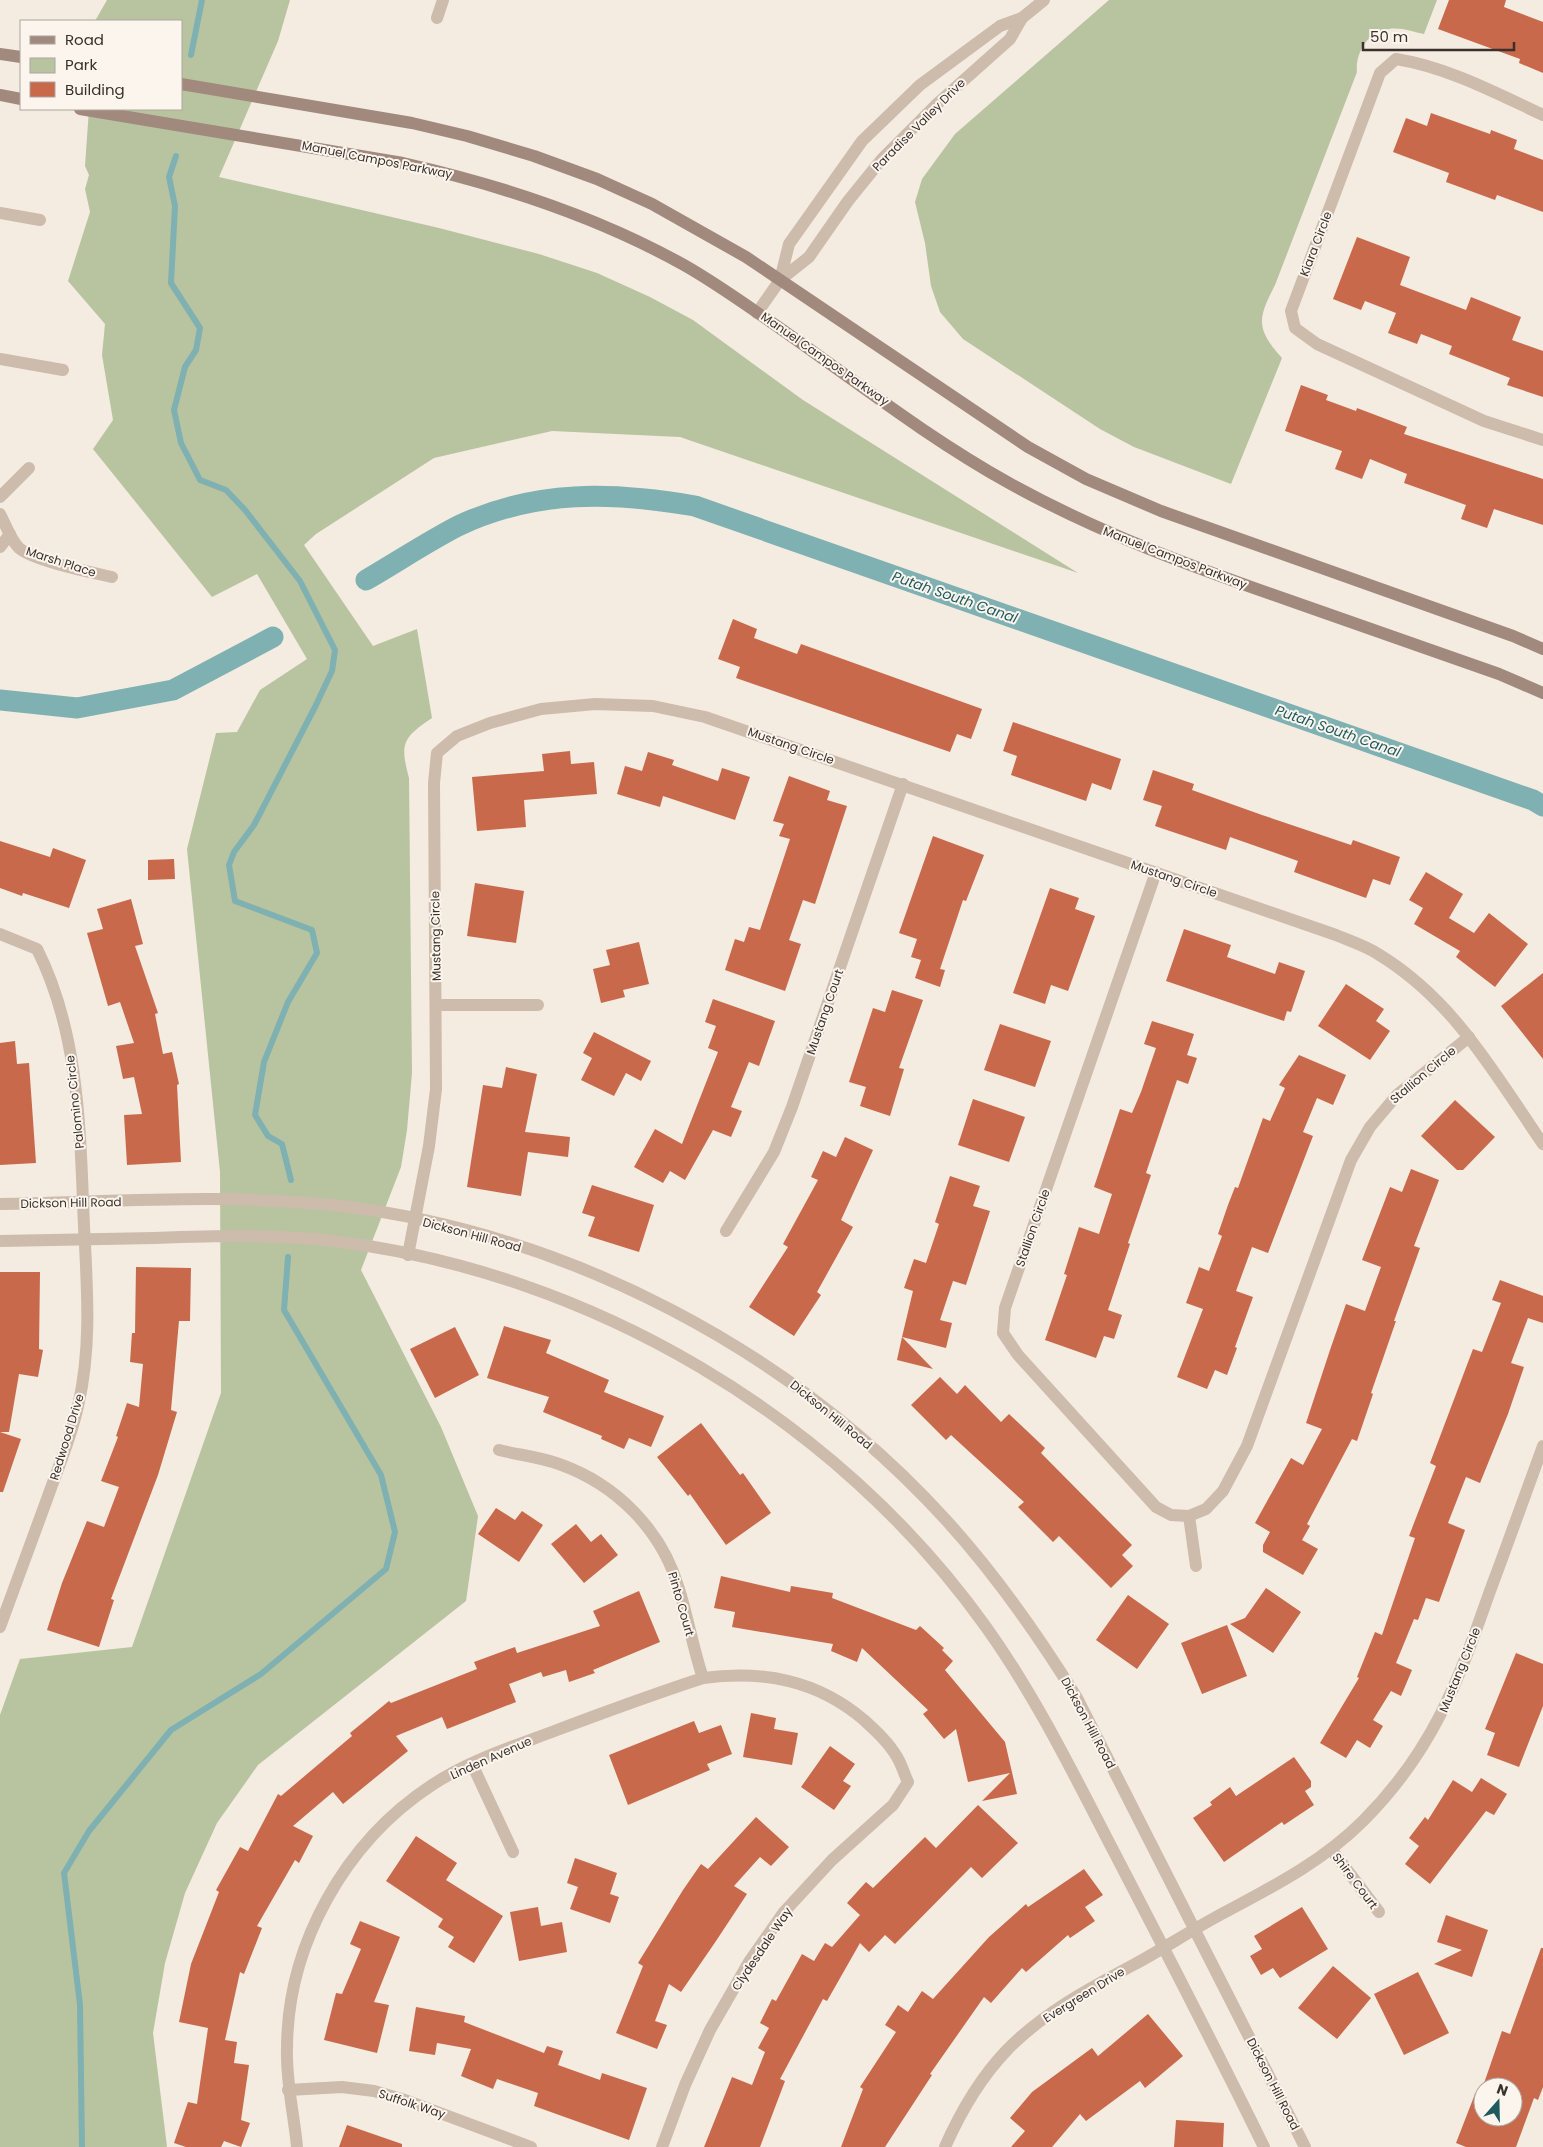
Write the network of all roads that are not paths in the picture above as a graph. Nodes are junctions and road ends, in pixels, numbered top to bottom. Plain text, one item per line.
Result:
1 (443, 0) edge
2 (1044, 0) edge
3 (437, 18) dead end
4 (1022, 18) junction
5 (0, 54) edge
6 (20, 58) edge
7 (182, 84) edge
8 (0, 95) edge
9 (20, 99) edge
10 (86, 110) edge
11 (1543, 115) edge
12 (0, 213) edge
13 (40, 220) dead end
14 (780, 280) junction
15 (757, 313) junction
16 (0, 360) edge
17 (63, 370) dead end
18 (1543, 440) edge
19 (29, 468) dead end
20 (0, 497) edge
21 (0, 514) edge
22 (10, 534) junction
23 (0, 547) edge
24 (112, 577) dead end
25 (1543, 649) edge
26 (1543, 693) edge
27 (903, 784) junction
28 (1156, 872) junction
29 (0, 934) edge
30 (538, 1004) dead end
31 (437, 1005) junction
32 (1469, 1036) junction
33 (1543, 1144) edge
34 (83, 1202) junction
35 (0, 1204) edge
36 (415, 1220) junction
37 (726, 1231) dead end
38 (85, 1239) junction
39 (0, 1241) edge
40 (408, 1255) junction
41 (1543, 1446) edge
42 (499, 1450) dead end
43 (1190, 1516) junction
44 (1196, 1566) dead end
45 (0, 1626) edge
46 (703, 1678) junction
47 (472, 1764) junction
48 (908, 1782) joint
49 (1331, 1849) junction
50 (513, 1852) dead end
51 (1379, 1912) dead end
52 (1195, 1929) junction
53 (1163, 1948) junction
54 (288, 2090) junction
55 (297, 2147) edge
56 (531, 2147) edge
57 (662, 2147) edge
58 (945, 2147) edge
59 (1264, 2147) edge
60 (1305, 2147) edge

1 - 3 street
2 - 4 street, Paradise Valley Drive
4 - 14 street, Paradise Valley Drive
4 - 14 street, Paradise Valley Drive
5 - 6 main road
7 - 14 main road
8 - 9 main road
10 - 15 main road, Manuel Campos Parkway
11 - 18 street, Kiara Circle
12 - 13 street
14 - 15 street, Paradise Valley Drive
14 - 25 main road
15 - 26 main road, Manuel Campos Parkway
16 - 17 street
19 - 20 street
21 - 22 street, Marsh Place
22 - 23 street
22 - 24 street, Marsh Place
27 - 28 street, Mustang Circle
27 - 31 street, Mustang Circle
27 - 37 street, Mustang Court
28 - 32 street, Mustang Circle
28 - 43 street, Stallion Circle
29 - 34 street, Palomino Circle
30 - 31 street
31 - 36 street, Mustang Circle
32 - 33 street, Mustang Circle
32 - 43 street, Stallion Circle
34 - 35 street, Dickson Hill Road
34 - 36 street, Dickson Hill Road
34 - 38 street, Palomino Circle
36 - 40 street, Mustang Circle
36 - 52 street, Dickson Hill Road
38 - 39 street
38 - 40 street
38 - 45 street, Redwood Drive
40 - 53 street
41 - 49 street, Mustang Circle
42 - 46 street, Pinto Court
43 - 44 street
46 - 47 street, Linden Avenue
46 - 48 street, Linden Avenue
47 - 50 street
47 - 54 street, Linden Avenue
48 - 57 street, Clydesdale Way
49 - 51 street, Shire Court
49 - 52 street, Mustang Circle
52 - 53 street, Mustang Circle
52 - 60 street, Dickson Hill Road
53 - 58 street, Evergreen Drive
53 - 59 street
54 - 55 street, Linden Avenue
54 - 56 street, Suffolk Way

